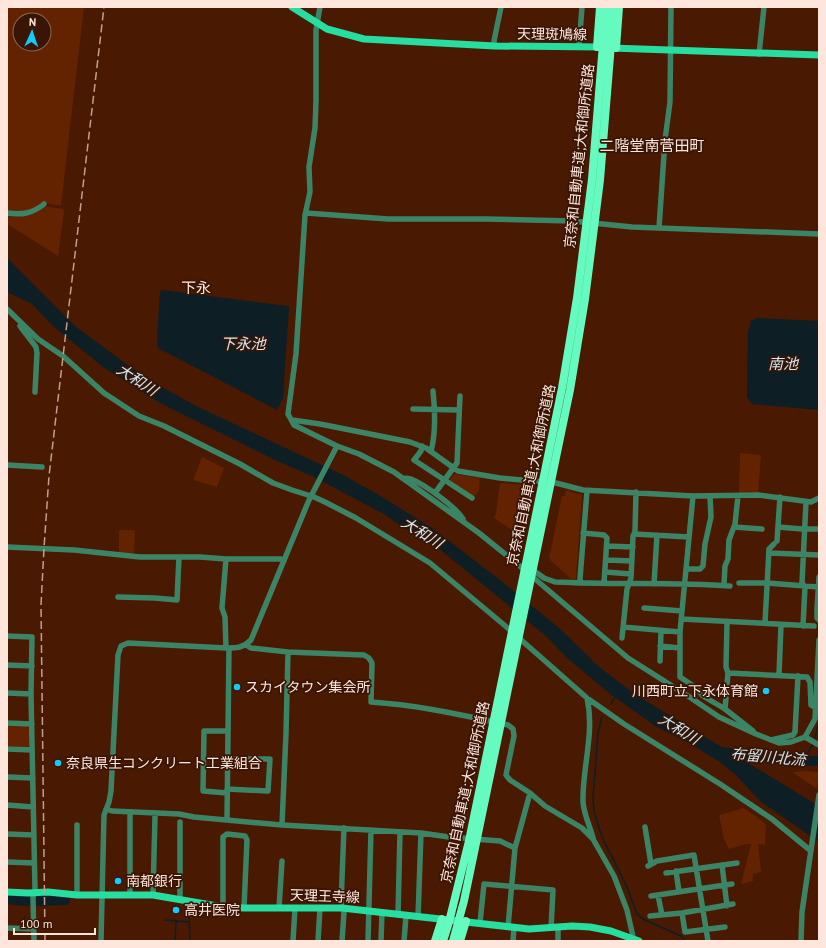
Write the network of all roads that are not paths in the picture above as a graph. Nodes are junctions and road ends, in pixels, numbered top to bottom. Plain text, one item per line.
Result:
1 (292, 7) edge
2 (320, 7) edge
3 (501, 7) edge
4 (582, 7) edge
5 (600, 7) edge
6 (606, 7) edge
7 (614, 7) edge
8 (619, 7) edge
9 (671, 7) edge
10 (764, 7) edge
11 (318, 24) junction
12 (495, 46) junction
13 (579, 47) junction
14 (597, 47) junction
15 (616, 48) junction
16 (670, 50) junction
17 (759, 54) junction
18 (819, 55) edge
19 (44, 204) dead end
20 (7, 213) edge
21 (306, 213) junction
22 (659, 228) junction
23 (819, 234) edge
24 (7, 310) edge
25 (18, 320) junction
26 (433, 391) dead end
27 (35, 392) dead end
28 (460, 396) dead end
29 (414, 409) dead end
30 (434, 409) junction
31 (460, 410) junction
32 (292, 420) junction
33 (422, 446) junction
34 (336, 447) junction
35 (430, 451) junction
36 (7, 465) edge
37 (42, 467) dead end
38 (453, 468) junction
39 (402, 478) junction
40 (444, 480) junction
41 (587, 491) junction
42 (636, 492) junction
43 (435, 493) junction
44 (312, 494) junction
45 (693, 496) junction
46 (710, 496) junction
47 (738, 496) junction
48 (780, 497) junction
49 (472, 498) dead end
50 (819, 498) edge
51 (808, 502) junction
52 (819, 503) edge
53 (464, 522) junction
54 (734, 527) junction
55 (778, 527) junction
56 (805, 528) junction
57 (762, 529) dead end
58 (819, 529) edge
59 (583, 533) junction
60 (634, 534) junction
61 (657, 535) junction
62 (689, 537) junction
63 (607, 546) junction
64 (7, 547) edge
65 (633, 547) junction
66 (769, 553) junction
67 (803, 554) junction
68 (819, 555) edge
69 (179, 557) junction
70 (226, 559) junction
71 (606, 560) junction
72 (284, 561) junction
73 (632, 561) junction
74 (515, 562) junction
75 (686, 569) junction
76 (605, 572) junction
77 (631, 574) junction
78 (819, 577) edge
79 (581, 583) junction
80 (684, 583) junction
81 (739, 583) dead end
82 (767, 583) junction
83 (604, 584) junction
84 (629, 584) junction
85 (654, 584) junction
86 (803, 585) junction
87 (818, 587) edge
88 (118, 597) dead end
89 (644, 608) dead end
90 (682, 611) junction
91 (681, 619) junction
92 (819, 620) edge
93 (728, 622) junction
94 (765, 623) junction
95 (780, 624) junction
96 (803, 626) junction
97 (814, 626) dead end
98 (623, 628) junction
99 (661, 631) junction
100 (680, 632) junction
101 (7, 636) edge
102 (622, 638) dead end
103 (819, 640) edge
104 (246, 645) junction
105 (660, 646) junction
106 (228, 648) junction
107 (680, 648) junction
108 (288, 652) junction
109 (660, 661) dead end
110 (7, 665) edge
111 (32, 666) junction
112 (728, 673) junction
113 (778, 675) junction
114 (798, 676) junction
115 (7, 693) edge
116 (31, 694) junction
117 (587, 698) junction
118 (815, 707) junction
119 (725, 709) junction
120 (817, 720) edge
121 (7, 723) edge
122 (32, 724) junction
123 (228, 730) junction
124 (756, 734) junction
125 (807, 738) junction
126 (772, 740) junction
127 (818, 744) edge
128 (7, 749) edge
129 (32, 750) junction
130 (228, 759) junction
131 (7, 777) edge
132 (33, 778) junction
133 (227, 791) junction
134 (530, 793) junction
135 (819, 795) edge
136 (7, 806) edge
137 (34, 807) junction
138 (106, 809) junction
139 (130, 815) dead end
140 (154, 816) dead end
141 (226, 819) junction
142 (180, 822) dead end
143 (77, 825) dead end
144 (282, 825) junction
145 (645, 827) dead end
146 (344, 828) junction
147 (371, 830) junction
148 (400, 832) junction
149 (421, 833) junction
150 (7, 834) edge
151 (34, 835) junction
152 (593, 839) junction
153 (515, 848) junction
154 (811, 850) junction
155 (282, 861) dead end
156 (7, 862) edge
157 (34, 863) junction
158 (737, 863) dead end
159 (722, 865) junction
160 (697, 868) junction
161 (676, 872) junction
162 (666, 873) dead end
163 (732, 884) dead end
164 (724, 885) junction
165 (512, 886) junction
166 (700, 888) junction
167 (7, 892) edge
168 (679, 892) junction
169 (34, 893) junction
170 (76, 895) junction
171 (102, 895) junction
172 (130, 895) junction
173 (154, 895) junction
174 (658, 895) junction
175 (651, 896) dead end
176 (180, 899) junction
177 (733, 904) dead end
178 (727, 906) junction
179 (223, 907) junction
180 (244, 908) junction
181 (279, 908) junction
182 (295, 908) junction
183 (320, 908) junction
184 (342, 908) junction
185 (704, 909) junction
186 (369, 912) junction
187 (682, 912) junction
188 (382, 913) junction
189 (398, 915) junction
190 (662, 915) junction
191 (406, 916) junction
192 (650, 916) dead end
193 (418, 917) junction
194 (442, 919) junction
195 (466, 921) junction
196 (480, 923) junction
197 (511, 927) junction
198 (555, 927) junction
199 (725, 927) dead end
200 (7, 928) edge
201 (34, 929) junction
202 (706, 929) junction
203 (636, 940) edge
204 (34, 941) edge
205 (101, 941) edge
206 (293, 941) edge
207 (318, 941) edge
208 (342, 941) edge
209 (368, 941) edge
210 (381, 941) edge
211 (404, 941) edge
212 (435, 941) edge
213 (443, 941) edge
214 (453, 941) edge
215 (460, 941) edge
216 (513, 941) edge
217 (558, 941) edge
218 (708, 941) edge
219 (801, 941) edge

1 - 11 main road, 天理斑鳩線
2 - 11 street
3 - 12 street
4 - 13 street
5 - 14 highway
6 - 213 highway, 京奈和自動車道;大和御所道路, bridge
7 - 214 highway, 京奈和自動車道;大和御所道路, bridge
8 - 15 highway
9 - 16 street
10 - 17 street
11 - 12 main road, 天理斑鳩線
11 - 21 street
12 - 13 main road, 天理斑鳩線
13 - 14 main road, 天理斑鳩線
14 - 15 main road, 天理斑鳩線
15 - 16 main road, 天理斑鳩線
16 - 17 main road, 天理斑鳩線
16 - 22 street
17 - 18 main road, 天理斑鳩線
19 - 20 street
21 - 22 street
21 - 32 street
22 - 23 street
24 - 25 street
25 - 27 street
25 - 44 street
26 - 30 street
28 - 31 street
29 - 30 street
30 - 31 street
30 - 35 street
31 - 38 street
32 - 33 street
32 - 34 street
33 - 35 street
33 - 40 street
34 - 39 street
34 - 44 street
35 - 38 street
36 - 37 street
38 - 40 street
38 - 41 street
39 - 43 street
39 - 53 street
40 - 43 street
40 - 49 street
41 - 42 street
41 - 59 street
42 - 45 street
42 - 60 street
43 - 53 street
44 - 72 street
44 - 117 street
45 - 46 street
45 - 62 street
46 - 47 street
46 - 75 street
47 - 48 street
47 - 54 street
48 - 51 street
48 - 55 street
50 - 51 street
51 - 52 street
51 - 56 street
53 - 74 street
54 - 57 street
54 - 80 street
55 - 56 street
55 - 66 street
56 - 58 street
56 - 67 street
59 - 63 street
59 - 79 street
60 - 61 street
60 - 65 street
61 - 62 street
61 - 85 street
62 - 75 street
63 - 65 street
63 - 71 street
64 - 69 street
65 - 73 street
66 - 67 street
66 - 82 street
67 - 68 street
67 - 86 street
69 - 70 street
69 - 88 street
70 - 72 street
70 - 106 street
71 - 73 street
71 - 76 street
72 - 104 street
73 - 77 street
74 - 79 street
74 - 124 street
75 - 80 street
76 - 77 street
76 - 83 street
77 - 84 street
78 - 87 street
79 - 83 street
80 - 85 street
80 - 90 street
81 - 82 street
82 - 86 street
82 - 94 street
83 - 84 street
84 - 85 street
84 - 98 street
86 - 87 street
86 - 96 street
87 - 92 street
89 - 90 street
90 - 91 street
91 - 93 street
91 - 100 street
93 - 94 street
93 - 112 street
94 - 95 street
95 - 96 street
95 - 113 street
96 - 97 street
98 - 99 street
98 - 102 street
99 - 100 street
99 - 105 street
100 - 107 street
101 - 111 street
103 - 118 street
104 - 106 street
104 - 108 street
105 - 107 street
105 - 109 street
106 - 123 street
106 - 138 street
107 - 119 street
108 - 134 street
108 - 144 street
110 - 111 street
111 - 116 street
112 - 113 street
112 - 119 street
113 - 114 street
114 - 118 street
114 - 126 street
115 - 116 street
116 - 122 street
117 - 152 street
117 - 154 street
118 - 120 street
119 - 124 street
120 - 125 street
121 - 122 street
122 - 129 street
123 - 130 street
123 - 133 street
124 - 126 street
125 - 126 street
125 - 127 street
128 - 129 street
129 - 132 street
130 - 133 street
130 - 133 street
131 - 132 street
132 - 137 street
133 - 141 street
134 - 152 street
134 - 153 street
135 - 154 street
136 - 137 street
137 - 151 street
138 - 141 street
138 - 171 street
139 - 172 street
140 - 173 street
141 - 144 street
142 - 176 street
143 - 170 street
144 - 146 street
145 - 160 street
146 - 147 street
146 - 184 street
147 - 148 street
147 - 186 street
148 - 149 street
148 - 189 street
149 - 153 street
149 - 193 street
150 - 151 street
151 - 157 street
152 - 203 street
153 - 165 street
154 - 219 street
155 - 181 street
156 - 157 street
157 - 169 street
158 - 159 street
159 - 160 street
159 - 164 street
160 - 161 street
160 - 166 street
161 - 162 street
161 - 168 street
163 - 164 street
164 - 166 street
164 - 178 street
165 - 196 street
165 - 197 street
165 - 198 street
166 - 168 street
166 - 185 street
167 - 169 main road, 天理王寺線
168 - 174 street
169 - 170 main road, 天理王寺線
169 - 201 street
170 - 171 main road, 天理王寺線
171 - 172 main road, 天理王寺線
171 - 205 street
172 - 173 main road, 天理王寺線
173 - 176 main road, 天理王寺線
174 - 175 street
174 - 190 street
176 - 179 main road, 天理王寺線
177 - 178 street
178 - 185 street
179 - 180 main road, 天理王寺線
179 - 180 street
180 - 181 main road, 天理王寺線
181 - 182 main road, 天理王寺線
182 - 183 main road, 天理王寺線
182 - 206 street
183 - 184 main road, 天理王寺線
183 - 207 street
184 - 186 main road, 天理王寺線
184 - 208 street
185 - 187 street
185 - 202 street
186 - 188 main road, 天理王寺線
186 - 209 street
187 - 190 street
187 - 202 street
188 - 189 main road, 天理王寺線
188 - 210 street
189 - 191 main road, 天理王寺線
190 - 192 street
191 - 193 main road, 天理王寺線
191 - 211 street
193 - 194 main road, 天理王寺線
194 - 195 main road, 天理王寺線
194 - 212 highway
195 - 196 main road, 天理王寺線
195 - 215 highway
196 - 197 main road, 天理王寺線
197 - 198 main road, 天理王寺線
197 - 216 street
198 - 203 main road, 天理王寺線
198 - 217 street
199 - 202 street
200 - 201 street
201 - 204 street
202 - 218 street

